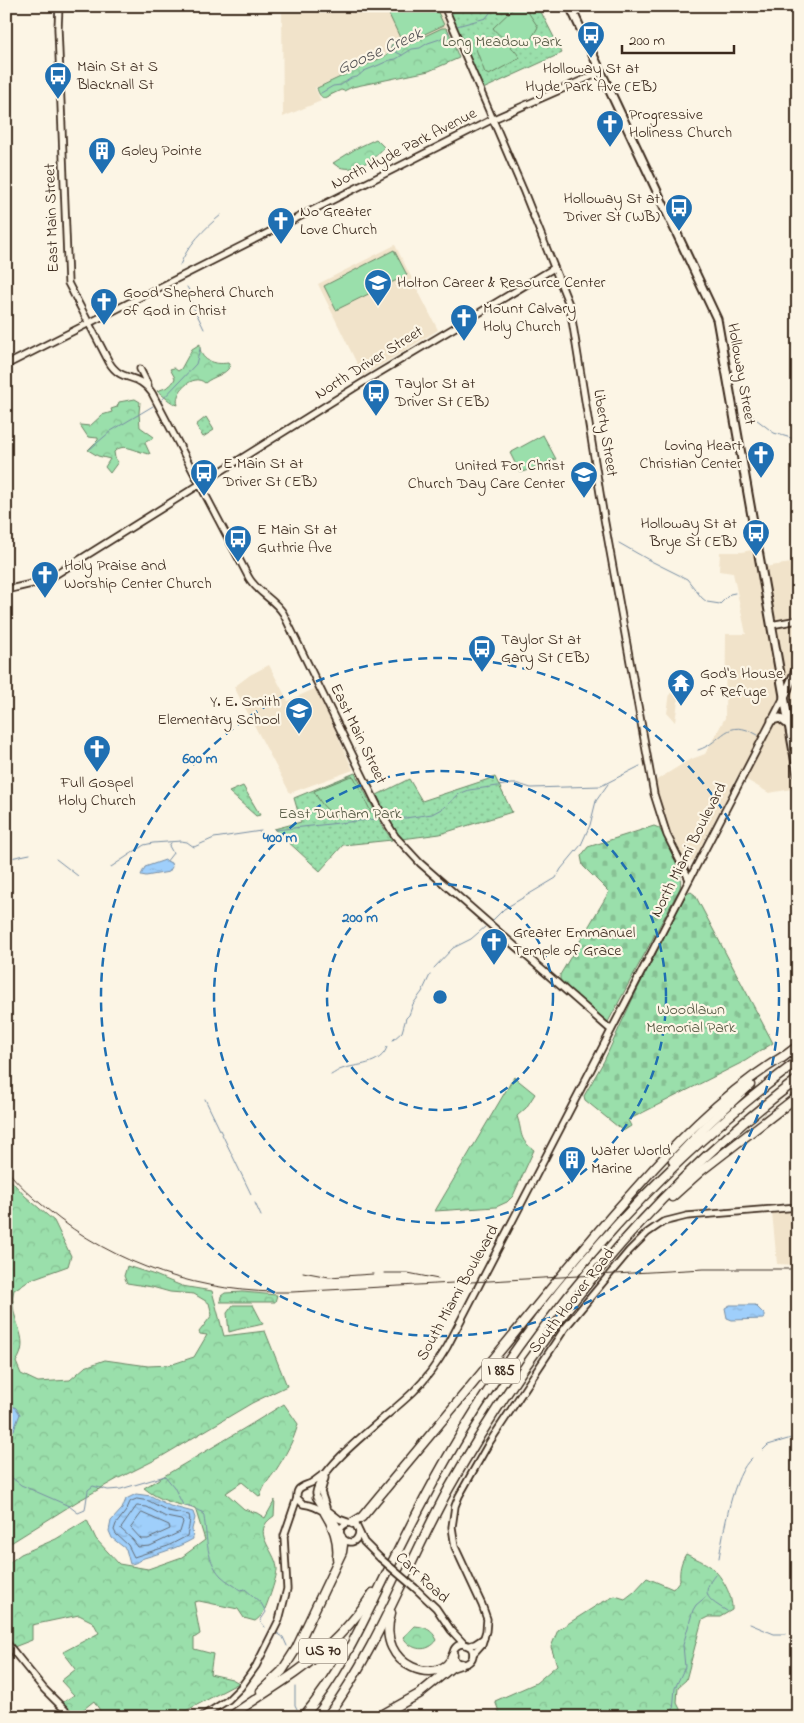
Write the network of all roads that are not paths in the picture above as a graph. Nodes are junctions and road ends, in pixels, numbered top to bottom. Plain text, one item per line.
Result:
1 (59, 6) edge
2 (444, 6) edge
3 (570, 6) edge
4 (601, 72) junction
5 (493, 119) junction
6 (554, 268) junction
7 (89, 324) junction
8 (6, 365) edge
9 (140, 369) dead end
10 (152, 393) junction
11 (200, 484) junction
12 (6, 590) edge
13 (798, 620) edge
14 (771, 625) junction
15 (796, 670) edge
16 (778, 671) junction
17 (784, 697) junction
18 (772, 720) junction
19 (789, 725) junction
20 (798, 775) edge
21 (689, 879) junction
22 (611, 1030) junction
23 (798, 1046) edge
24 (784, 1056) junction
25 (798, 1061) edge
26 (798, 1079) edge
27 (798, 1096) edge
28 (576, 1098) joint
29 (644, 1195) junction
30 (798, 1207) edge
31 (621, 1244) junction
32 (327, 1472) junction
33 (306, 1485) junction
34 (316, 1495) junction
35 (297, 1498) junction
36 (308, 1504) junction
37 (327, 1512) junction
38 (292, 1517) junction
39 (350, 1523) junction
40 (360, 1533) junction
41 (341, 1535) junction
42 (351, 1542) junction
43 (370, 1550) junction
44 (336, 1562) junction
45 (389, 1569) junction
46 (396, 1596) junction
47 (451, 1630) junction
48 (484, 1638) junction
49 (6, 1642) edge
50 (466, 1645) junction
51 (454, 1652) junction
52 (473, 1654) junction
53 (461, 1664) junction
54 (234, 1714) edge
55 (72, 1717) edge
56 (201, 1717) edge
57 (303, 1717) edge
58 (326, 1717) edge
59 (378, 1717) edge

1 - 7 street, East Main Street
2 - 5 street, Liberty Street
3 - 4 main road, Holloway Street
4 - 5 street, North Hyde Park Avenue
4 - 14 main road, Holloway Street
5 - 6 street, Liberty Street
5 - 7 street, North Hyde Park Avenue
6 - 11 street, North Driver Street
6 - 21 street, Liberty Street
7 - 8 street, North Hyde Park Avenue
7 - 10 street, East Main Street
9 - 10 street, East Main Street
10 - 11 street, East Main Street
11 - 12 street, North Driver Street
11 - 22 street, East Main Street
13 - 14 street
14 - 16 main road, Holloway Street
15 - 16 main road
15 - 17 main road, North Miami Boulevard
16 - 17 main road, Holloway Street
17 - 18 street, North Miami Boulevard
17 - 19 main road, Holloway Street
18 - 19 main road
18 - 21 street, North Miami Boulevard
19 - 20 main road, Holloway Street
21 - 22 street, North Miami Boulevard
22 - 28 street, North Miami Boulevard
23 - 24 highway
24 - 29 highway
24 - 39 highway
25 - 29 highway, I 885
26 - 31 highway, I 885
27 - 31 highway
28 - 32 street, South Miami Boulevard
29 - 45 highway, I 885
30 - 48 street, South Hoover Road
31 - 46 highway, I 885
32 - 33 street, South Miami Boulevard
32 - 34 street, South Miami Boulevard
32 - 37 street
33 - 34 street
33 - 35 street
34 - 36 street
34 - 37 street
35 - 36 street
35 - 38 street
36 - 37 street
36 - 38 street
37 - 39 street
37 - 41 street
37 - 44 highway
38 - 56 street
39 - 40 street
39 - 41 street
40 - 42 street
40 - 43 street, Carr Road
41 - 42 street
41 - 44 highway
42 - 43 street, Carr Road
43 - 47 street, Carr Road, bridge
44 - 54 highway
45 - 54 highway, US 70
45 - 57 highway, I 885
46 - 51 highway
46 - 58 highway, I 885
47 - 50 street, Carr Road
47 - 51 street, Carr Road
48 - 50 street
48 - 52 street
49 - 55 street
50 - 51 street
50 - 52 street
51 - 53 street
52 - 53 street
53 - 59 highway

